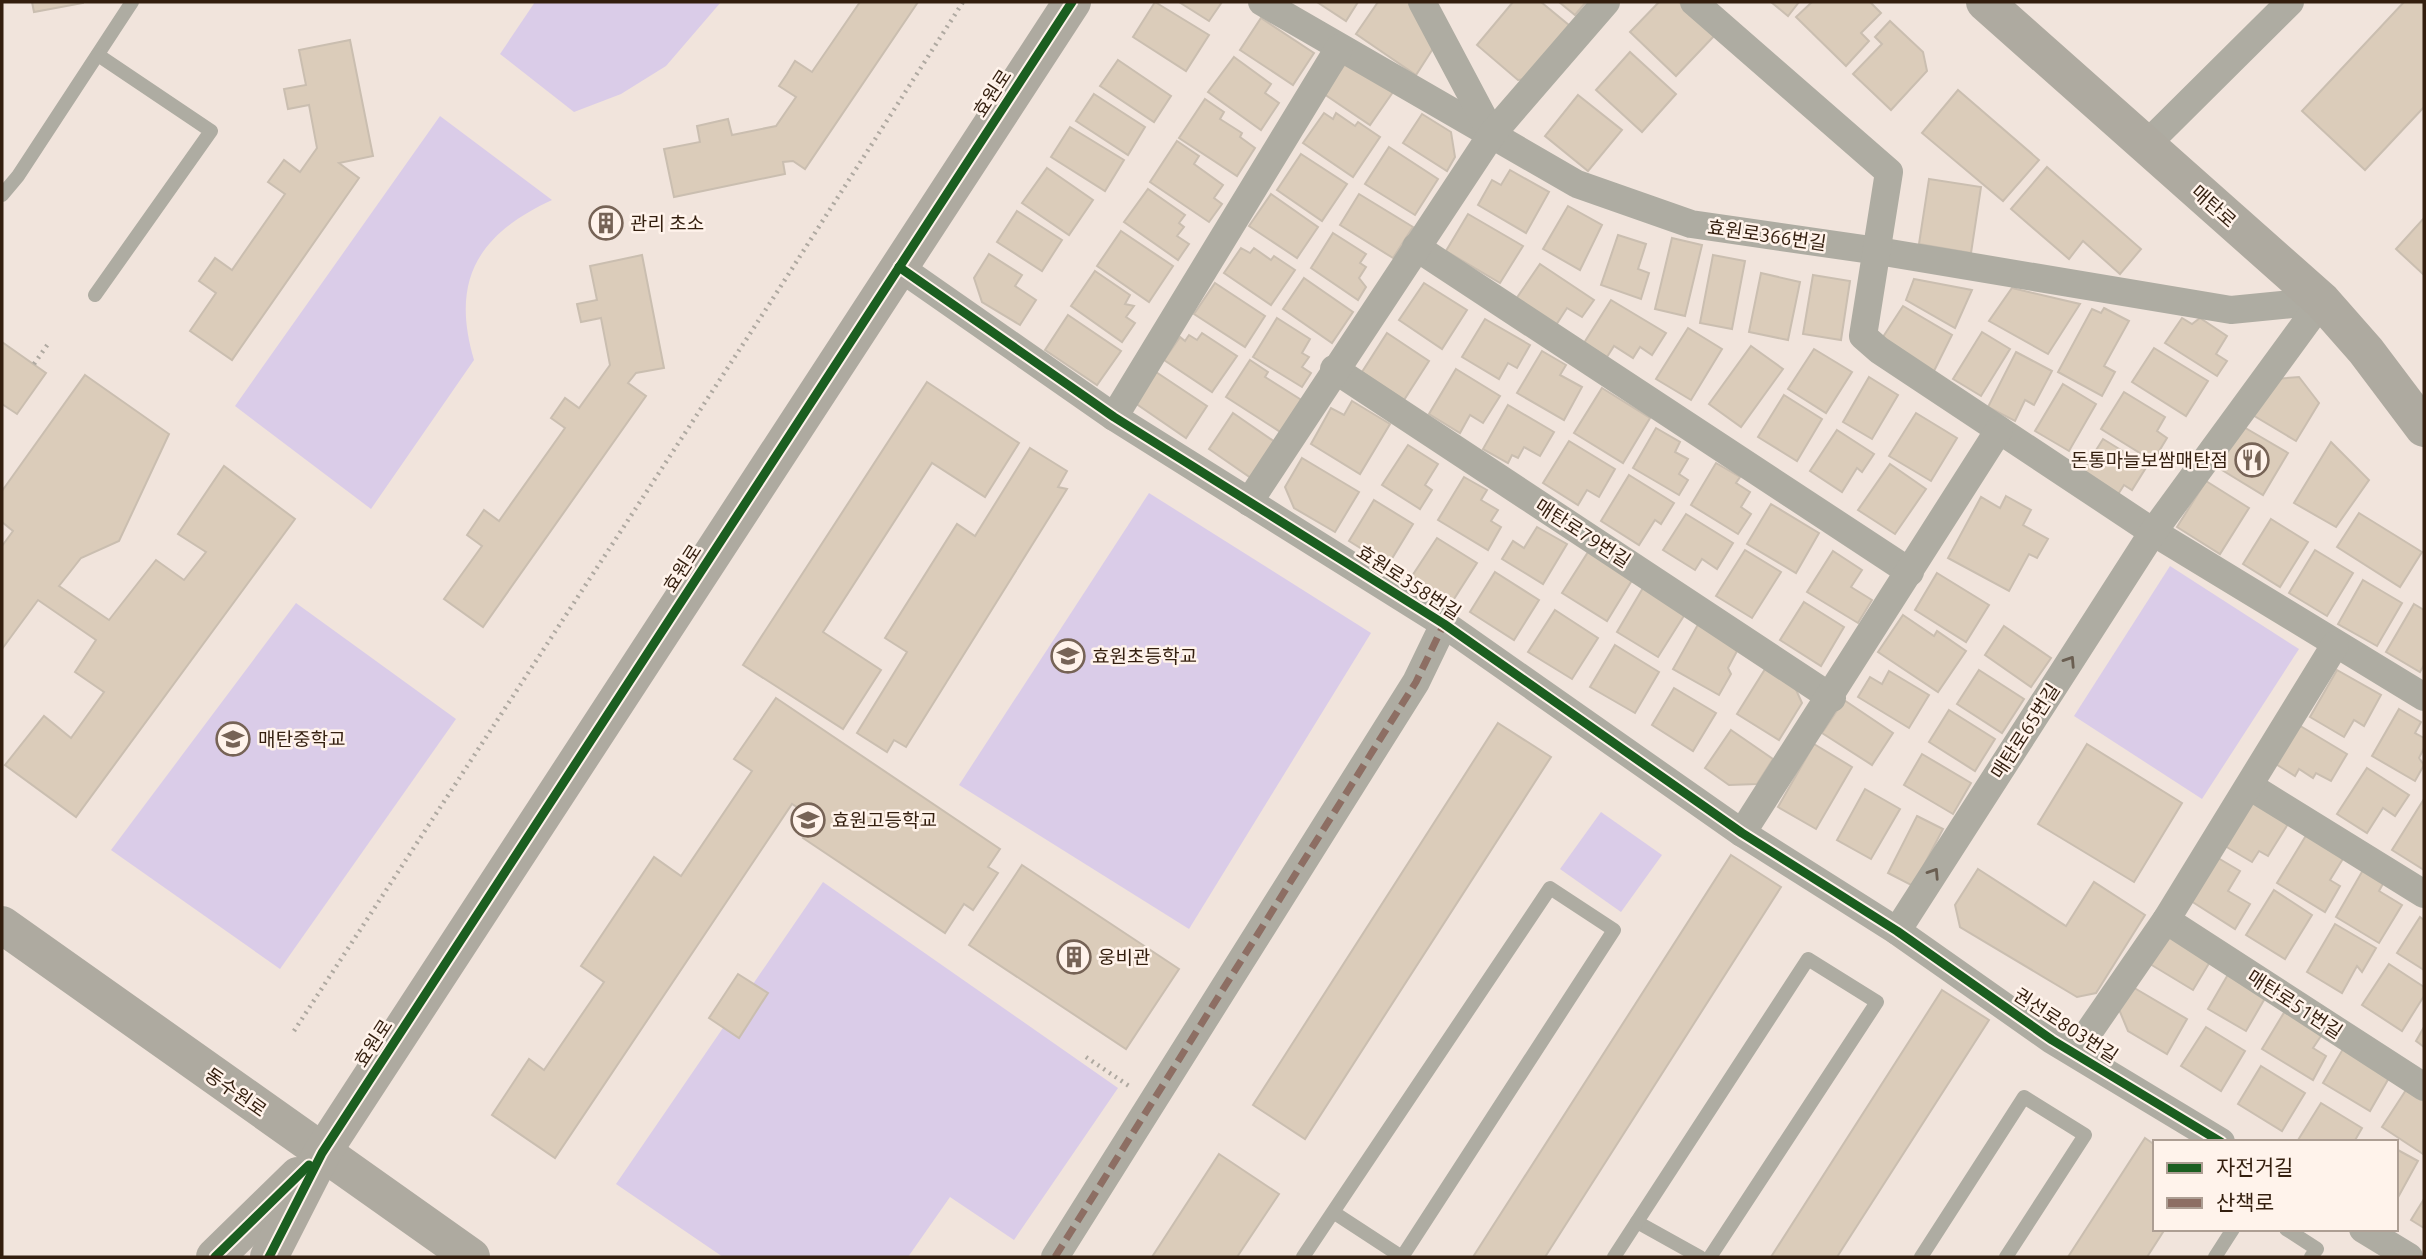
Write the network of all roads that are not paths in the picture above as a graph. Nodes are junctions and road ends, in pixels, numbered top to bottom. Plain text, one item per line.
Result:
1 (132, 2) edge
2 (1072, 2) edge
3 (1262, 2) edge
4 (1422, 2) edge
5 (1606, 2) edge
6 (1694, 2) edge
7 (1985, 2) edge
8 (2290, 2) edge
9 (1339, 48) junction
10 (98, 55) junction
11 (1492, 134) junction
12 (2146, 145) junction
13 (2, 195) edge
14 (1416, 247) junction
15 (1878, 251) junction
16 (899, 267) junction
17 (95, 295) dead end
18 (2322, 301) junction
19 (1334, 369) junction
20 (1114, 417) junction
21 (2424, 428) edge
22 (1999, 430) junction
23 (1249, 502) junction
24 (2153, 532) junction
25 (1910, 572) junction
26 (1444, 624) junction
27 (2335, 645) junction
28 (2424, 697) edge
29 (1832, 698) junction
30 (2250, 787) junction
31 (1742, 833) junction
32 (2424, 894) edge
33 (2166, 920) junction
34 (2, 925) edge
35 (1897, 931) junction
36 (2075, 1052) junction
37 (2424, 1087) edge
38 (2218, 1140) edge
39 (322, 1153) junction
40 (1333, 1212) junction
41 (1637, 1222) junction
42 (2231, 1231) edge
43 (2289, 1231) edge
44 (2366, 1231) edge
45 (215, 1257) edge
46 (268, 1257) edge
47 (471, 1257) edge
48 (1055, 1257) edge
49 (1303, 1257) edge
50 (1614, 1257) edge
51 (1700, 1257) edge
52 (1710, 1257) edge
53 (1921, 1257) edge
54 (2006, 1257) edge
55 (2215, 1257) edge
56 (2311, 1257) edge
57 (2409, 1257) edge

1 - 10 lane
2 - 16 street, 효원로
3 - 9 street, 효원로366번길
4 - 11 street
5 - 11 street
6 - 15 street
7 - 12 street, 매탄로
8 - 12 street
9 - 11 street, 효원로366번길
9 - 20 street
10 - 13 lane
10 - 17 lane
11 - 14 street
11 - 15 street, 효원로366번길
12 - 18 street, 매탄로
14 - 19 street
14 - 25 street
15 - 18 street, 효원로366번길
15 - 22 street
16 - 20 street, 효원로358번길
16 - 39 street, 효원로
18 - 21 street, 매탄로
18 - 24 street, 매탄로65번길
19 - 23 street
19 - 29 street, 매탄로79번길
20 - 23 street, 효원로358번길
22 - 24 street
22 - 25 street
23 - 26 street, 효원로358번길
24 - 27 street
35 -> 24 street, 매탄로65번길
25 - 29 street
26 - 31 street, 효원로358번길
26 - 48 street
27 - 28 street
27 - 30 street
29 - 31 street
30 - 32 street
30 - 33 street
31 - 35 street, 효원로358번길
33 - 36 street
33 - 37 street, 매탄로51번길
34 - 39 street, 동수원로
35 - 36 street, 권선로803번길
36 - 38 street, 권선로803번길
39 - 45 street, 효원로
39 - 46 street, 효원로
39 - 47 street, 동수원로
40 - 40 lane
40 - 49 lane
41 - 50 lane
41 - 51 lane
41 - 52 lane
42 - 55 lane
43 - 56 lane
44 - 57 street
53 - 54 lane

